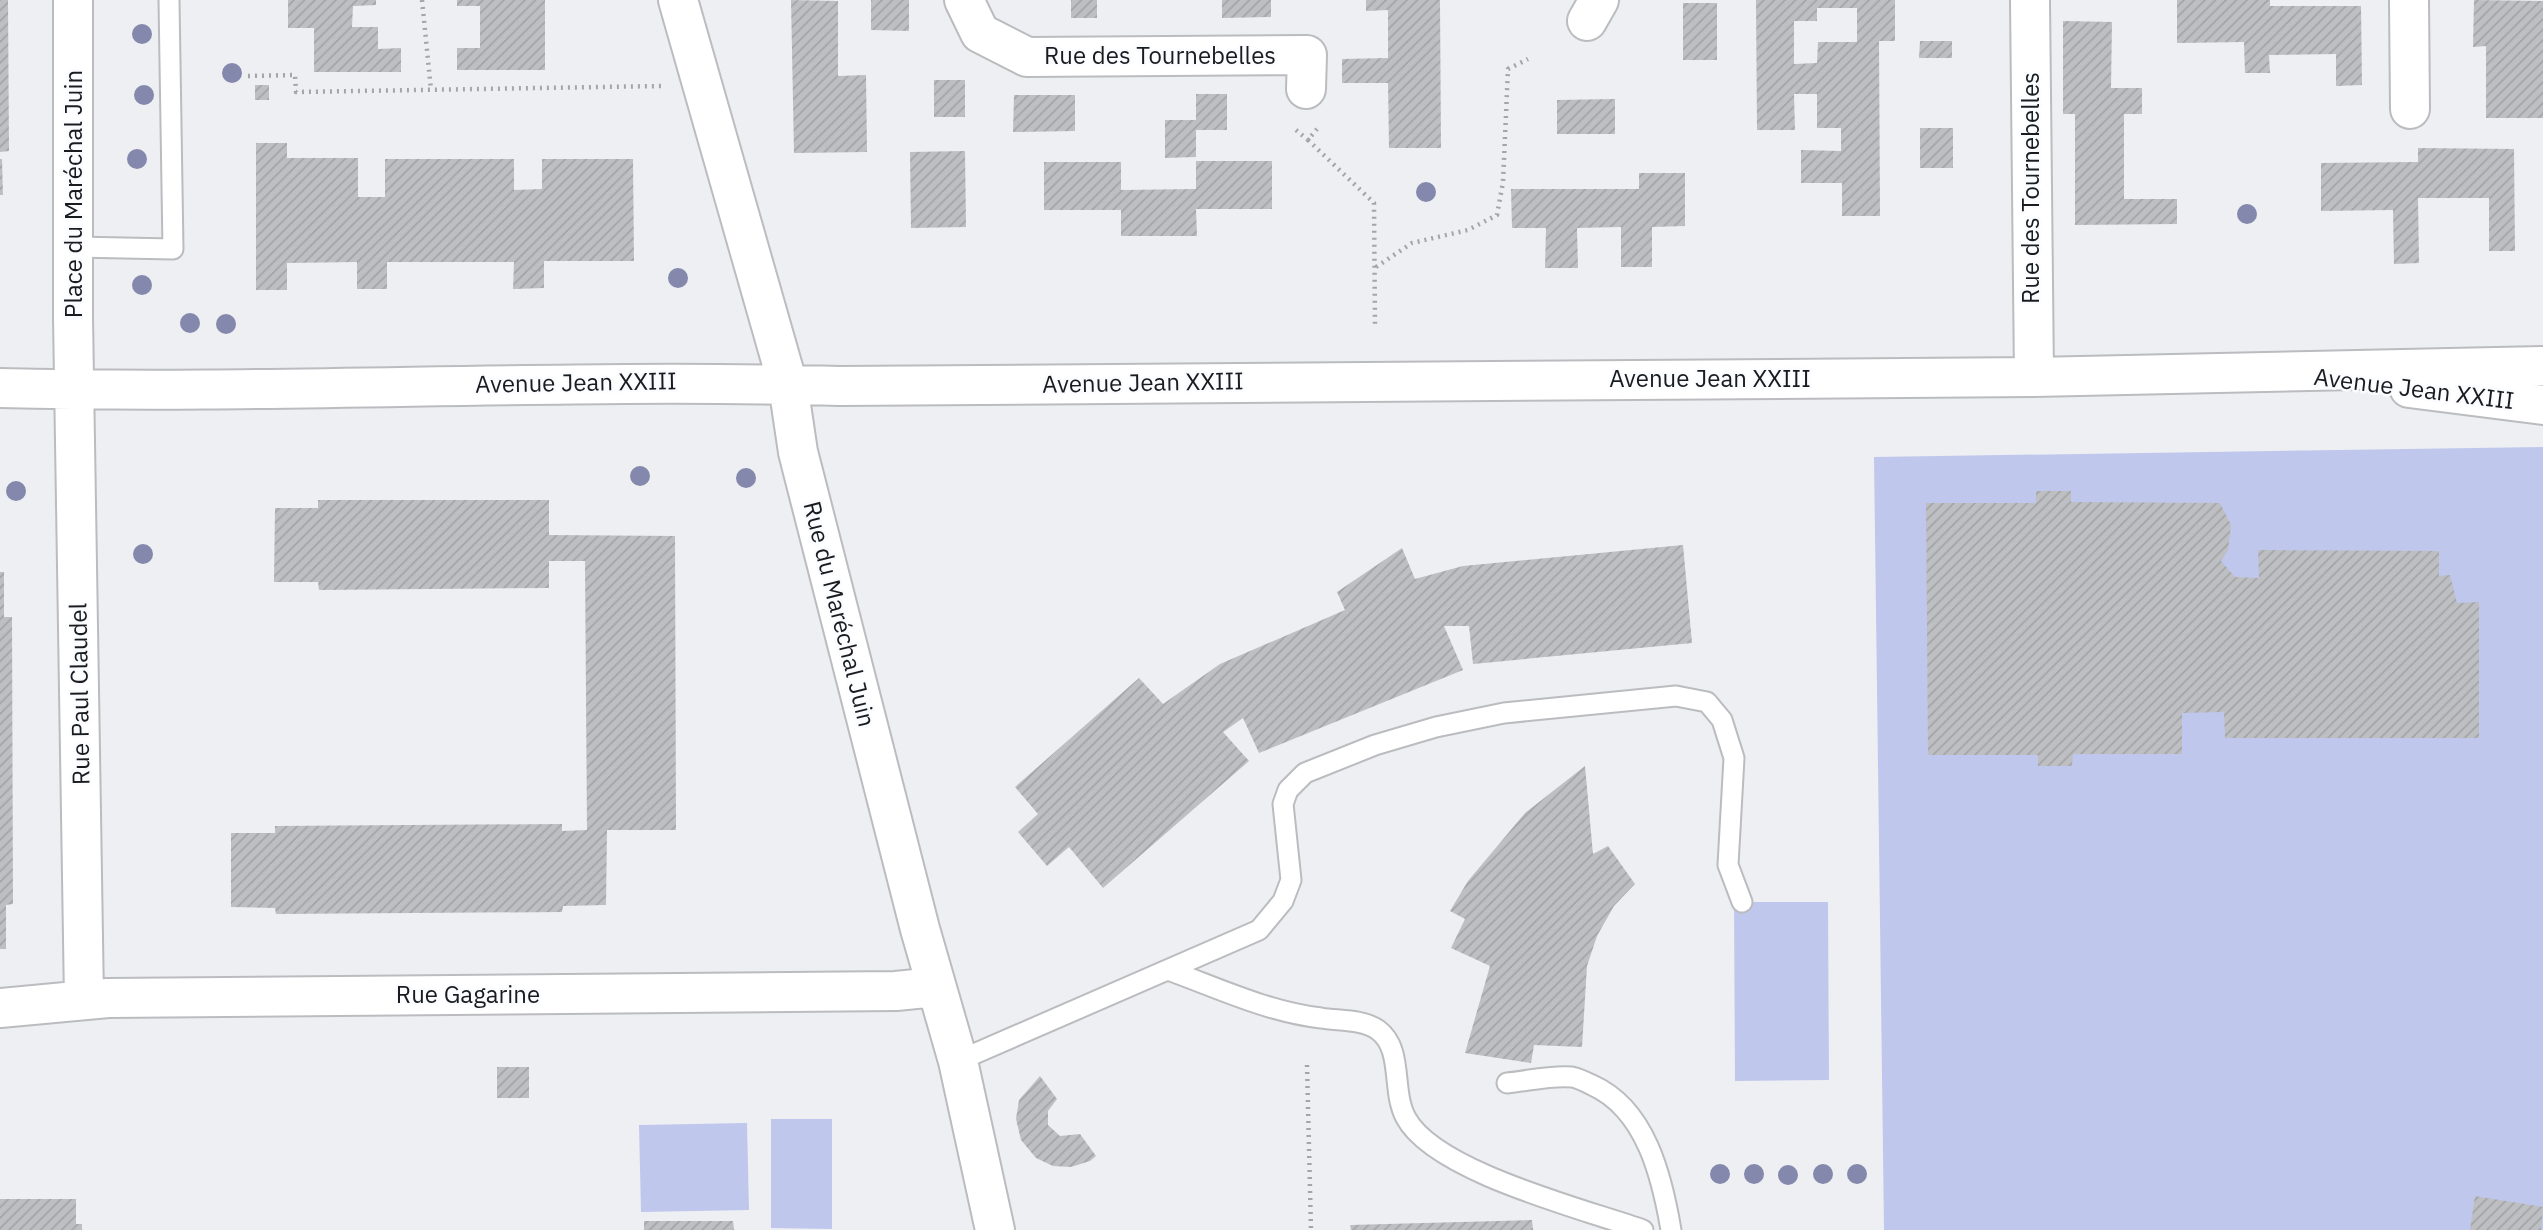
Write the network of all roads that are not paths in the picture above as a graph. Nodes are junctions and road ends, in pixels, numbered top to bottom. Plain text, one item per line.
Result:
1 (73, 0) edge
2 (169, 0) edge
3 (678, 0) edge
4 (964, 0) edge
5 (2030, 0) edge
6 (2409, 0) edge
7 (1306, 89) dead end
8 (2410, 108) dead end
9 (75, 247) junction
10 (2543, 366) edge
11 (2286, 372) junction
12 (2034, 377) junction
13 (788, 384) junction
14 (0, 388) edge
15 (75, 388) junction
16 (2543, 405) edge
17 (1742, 902) dead end
18 (1168, 970) junction
19 (936, 987) junction
20 (83, 1000) junction
21 (0, 1008) edge
22 (958, 1061) junction
23 (1507, 1083) dead end
24 (995, 1230) edge
25 (1643, 1230) edge
26 (1671, 1230) edge

1 - 9 street, Place du Maréchal Juin
2 - 9 lane
3 - 13 street, Rue du Maréchal Juin
4 - 7 street, Rue des Tournebelles
5 - 12 street, Rue des Tournebelles
6 - 8 street
9 - 15 street, Place du Maréchal Juin
10 - 11 street, Avenue Jean XXIII
11 - 12 street, Avenue Jean XXIII
11 - 16 street, Avenue Jean XXIII
12 - 13 street, Avenue Jean XXIII
13 - 15 street, Avenue Jean XXIII
13 - 19 street, Rue du Maréchal Juin
14 - 15 street, Avenue Jean XXIII
15 - 20 street, Rue Paul Claudel
17 - 18 lane
18 - 22 lane
18 - 25 lane
19 - 20 street, Rue Gagarine
19 - 22 street, Rue du Maréchal Juin
20 - 21 street, Rue Gagarine
22 - 24 street, Rue du Maréchal Juin
23 - 26 lane

